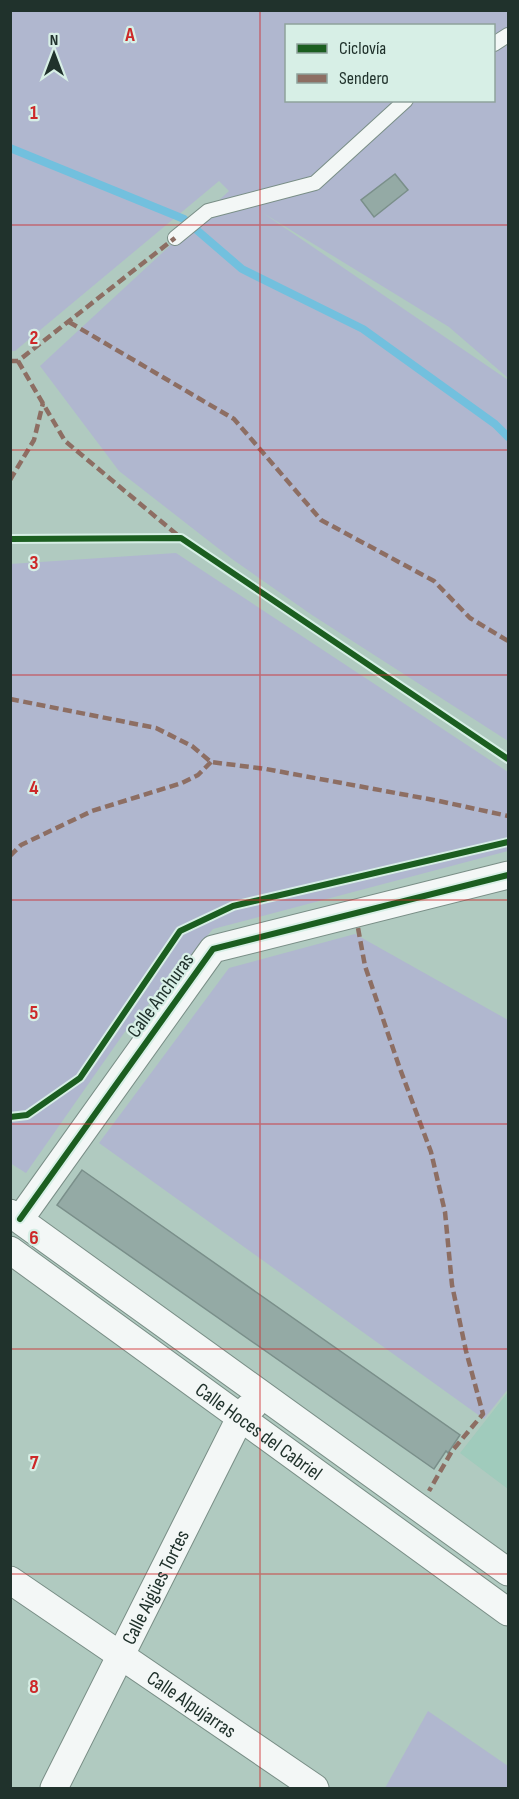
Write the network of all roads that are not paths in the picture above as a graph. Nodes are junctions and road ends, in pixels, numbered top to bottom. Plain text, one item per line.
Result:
1 (508, 35) edge
2 (495, 43) edge
3 (404, 102) edge
4 (175, 238) dead end
5 (508, 875) edge
6 (15, 1216) edge
7 (10, 1250) edge
8 (272, 1402) junction
9 (240, 1418) junction
10 (508, 1572) edge
11 (10, 1580) edge
12 (508, 1612) edge
13 (120, 1656) junction
14 (54, 1788) edge
15 (315, 1788) edge

1 - 2 lane
3 - 4 lane
5 - 6 street, Calle Anchuras
6 - 8 street, Calle Hoces del Cabriel
7 - 9 street, Calle Hoces del Cabriel
8 - 9 street
8 - 10 street, Calle Hoces del Cabriel
9 - 12 street, Calle Hoces del Cabriel
9 - 13 street, Calle Aigües Tortes
11 - 13 street, Calle Alpujarras
13 - 14 street, Calle Aigües Tortes
13 - 15 street, Calle Alpujarras

